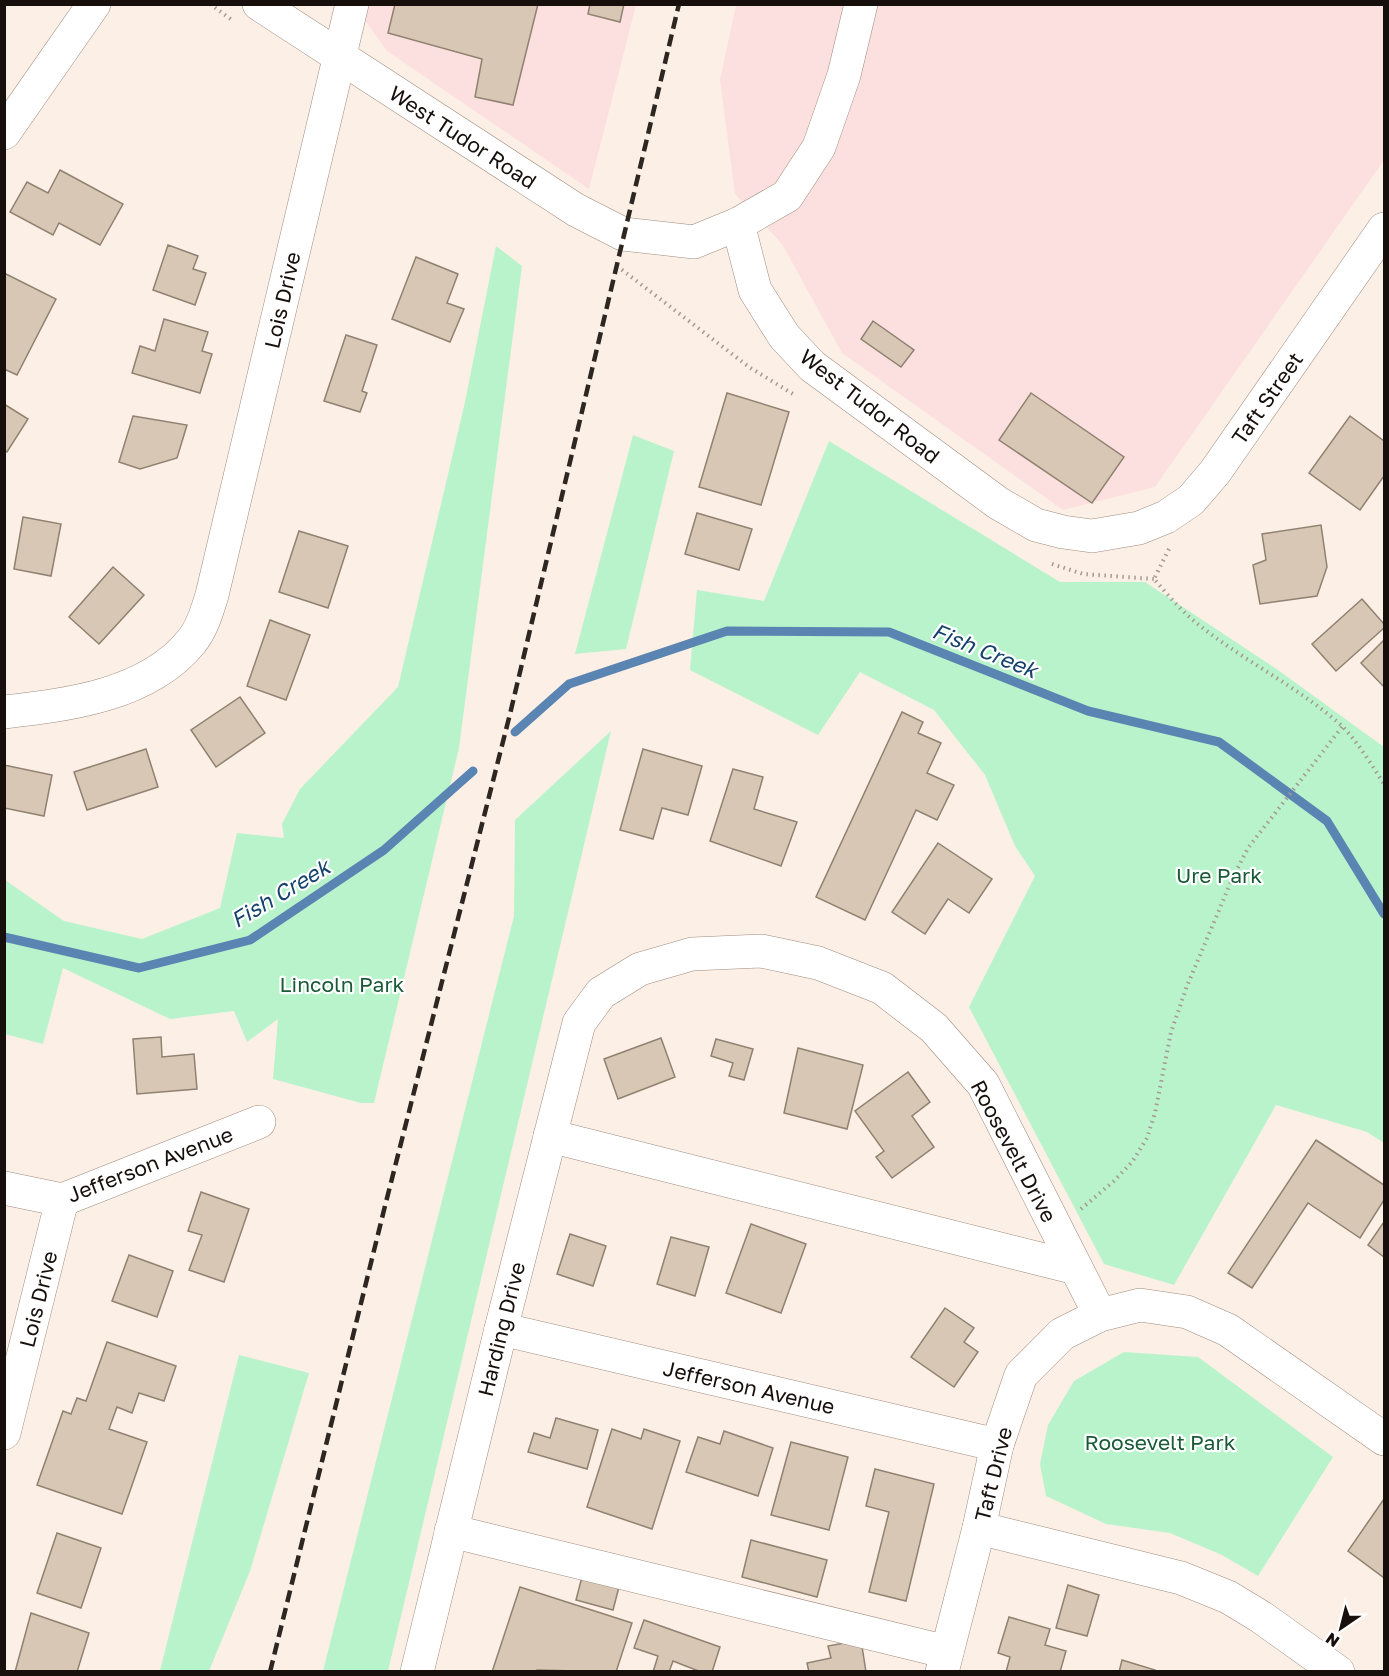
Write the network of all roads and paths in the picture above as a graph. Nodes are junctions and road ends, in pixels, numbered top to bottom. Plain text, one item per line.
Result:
1 (94, 4) edge
2 (259, 4) edge
3 (295, 4) edge
4 (352, 4) edge
5 (861, 4) edge
6 (339, 57) junction
7 (4, 133) edge
8 (738, 224) junction
9 (1384, 230) edge
10 (616, 266) dead end
11 (800, 398) dead end
12 (1191, 500) junction
13 (1121, 532) joint
14 (1043, 562) dead end
15 (1154, 579) junction
16 (4, 712) edge
17 (1342, 727) junction
18 (1384, 784) edge
19 (600, 993) joint
20 (259, 1122) dead end
21 (550, 1136) junction
22 (4, 1188) edge
23 (62, 1200) junction
24 (1055, 1226) junction
25 (1076, 1268) junction
26 (1100, 1315) junction
27 (501, 1329) junction
28 (4, 1433) edge
29 (1384, 1439) edge
30 (997, 1445) junction
31 (979, 1528) junction
32 (451, 1531) junction
33 (945, 1662) edge
34 (417, 1671) edge
35 (1338, 1671) edge

1 - 7 street
2 - 6 street, West Tudor Road
3 - 6 street, West Tudor Road
4 - 6 street, Lois Drive
5 - 8 street
6 - 8 street, West Tudor Road
6 - 16 street, Lois Drive
8 - 13 street, West Tudor Road
9 - 12 street, Taft Street
10 - 11 path
12 - 13 street, Taft Street
12 - 15 path
14 - 15 path
15 - 17 path
17 - 18 path
17 - 24 path
19 - 21 street, Harding Drive
19 - 24 street, Roosevelt Drive
20 - 23 street, Jefferson Avenue
21 - 25 street
21 - 27 street, Harding Drive
22 - 23 street, Jefferson Avenue
23 - 28 street, Lois Drive
24 - 25 street, Roosevelt Drive
25 - 26 street, Roosevelt Drive
26 - 29 street
26 - 30 street, Taft Drive
27 - 30 street, Jefferson Avenue
27 - 32 street, Harding Drive
30 - 31 street, Taft Drive
31 - 33 street, Taft Drive
31 - 35 street
32 - 33 street
32 - 34 street, Harding Drive

